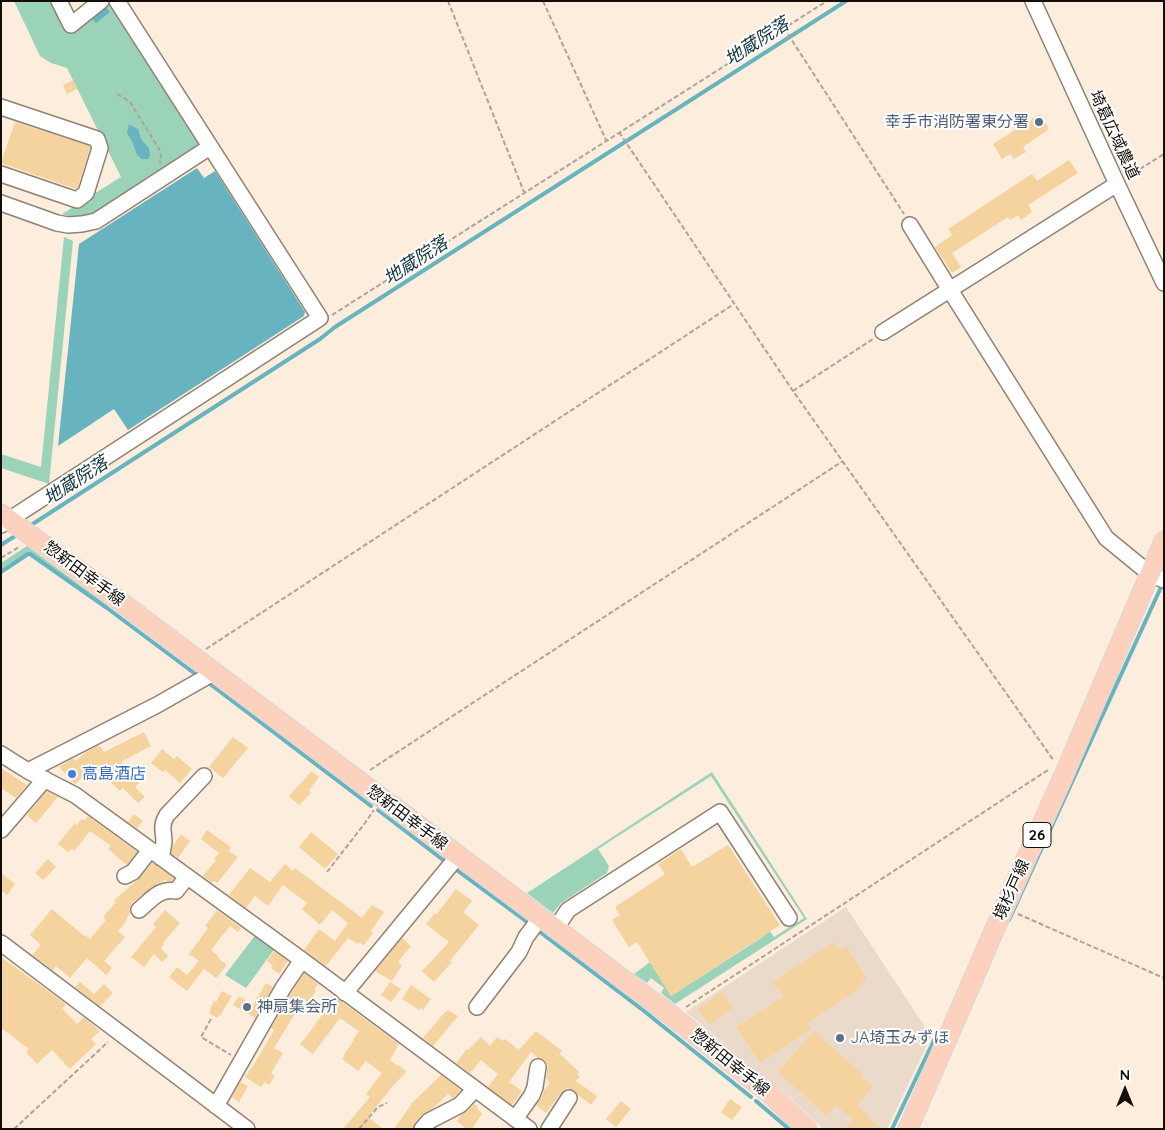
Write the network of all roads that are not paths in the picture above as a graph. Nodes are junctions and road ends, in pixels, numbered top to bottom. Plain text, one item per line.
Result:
1 (59, 1) edge
2 (101, 1) edge
3 (117, 1) edge
4 (1033, 1) edge
5 (1, 107) edge
6 (210, 147) junction
7 (1, 174) edge
8 (1116, 184) junction
9 (1, 203) edge
10 (910, 225) road end
11 (1164, 283) edge
12 (950, 290) junction
13 (883, 332) road end
14 (15, 526) edge
15 (1164, 541) edge
16 (1157, 577) edge
17 (215, 672) junction
18 (1, 754) edge
19 (28, 771) junction
20 (204, 776) dead end
21 (44, 779) junction
22 (1, 830) edge
23 (156, 854) junction
24 (458, 856) junction
25 (125, 876) dead end
26 (187, 877) junction
27 (139, 910) dead end
28 (789, 918) dead end
29 (548, 923) junction
30 (1, 944) edge
31 (302, 960) junction
32 (345, 993) junction
33 (477, 1007) dead end
34 (538, 1067) dead end
35 (475, 1089) junction
36 (569, 1098) dead end
37 (216, 1106) junction
38 (515, 1118) junction
39 (247, 1129) edge
40 (422, 1129) edge
41 (529, 1129) edge
42 (549, 1129) edge
43 (808, 1129) edge
44 (908, 1129) edge

1 - 2 street
3 - 6 street
4 - 8 street, 埼葛広域農道
5 - 7 street
6 - 9 street
6 - 14 street
8 - 11 street, 埼葛広域農道
8 - 12 street
10 - 12 street
12 - 13 street
12 - 16 street
14 - 17 main road, 惣新田幸手線
15 - 16 main road, 境杉戸線 / 26
16 - 44 main road, 境杉戸線 / 26
17 - 19 street
17 - 24 main road, 惣新田幸手線
18 - 19 street
19 - 21 street
20 - 23 street
21 - 22 street
21 - 23 street
23 - 25 street
23 - 26 street
24 - 29 main road, 惣新田幸手線
24 - 32 street
26 - 27 street
26 - 31 street
28 - 29 street
29 - 33 street
29 - 43 main road, 惣新田幸手線
30 - 37 street
31 - 32 street
31 - 37 street
32 - 35 street
34 - 38 street
35 - 38 street
35 - 40 street
36 - 42 street
37 - 39 street
38 - 41 street

